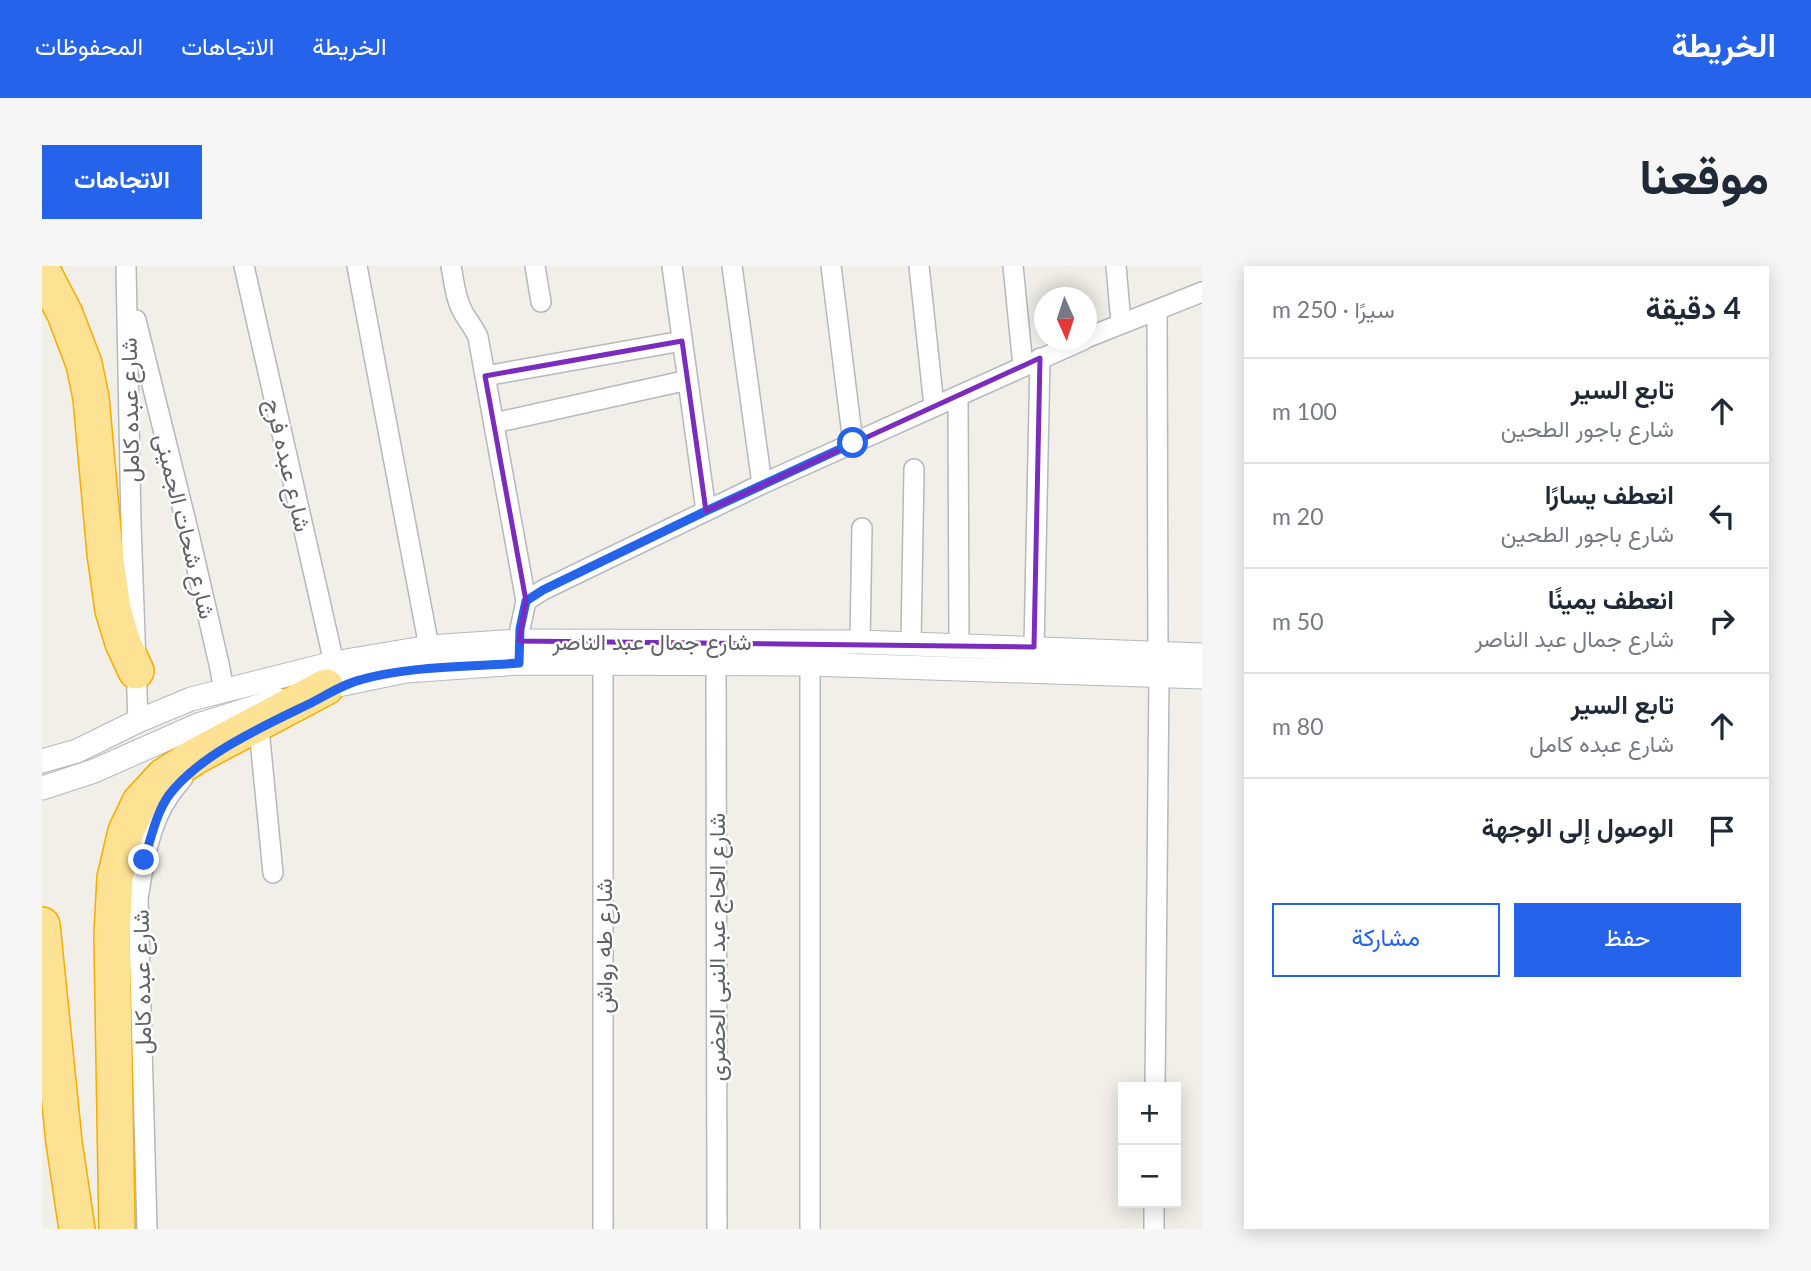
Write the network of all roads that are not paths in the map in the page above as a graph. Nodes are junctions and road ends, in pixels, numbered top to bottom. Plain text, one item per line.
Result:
1 (244, 266) edge
2 (357, 266) edge
3 (451, 266) edge
4 (535, 266) edge
5 (672, 266) edge
6 (732, 266) edge
7 (831, 266) edge
8 (919, 266) edge
9 (1013, 266) edge
10 (1116, 266) edge
11 (42, 270) edge
12 (126, 274) edge
13 (1202, 292) edge
14 (541, 302) dead end
15 (1157, 310) junction
16 (1121, 323) junction
17 (1097, 334) edge
18 (682, 341) junction
19 (1060, 350) edge
20 (1032, 362) junction
21 (485, 376) junction
22 (688, 380) junction
23 (958, 396) junction
24 (934, 406) junction
25 (494, 423) junction
26 (853, 443) junction
27 (915, 468) dead end
28 (762, 484) junction
29 (706, 511) junction
30 (862, 528) dead end
31 (526, 601) junction
32 (860, 642) junction
33 (911, 643) junction
34 (959, 644) junction
35 (429, 647) junction
36 (1034, 647) junction
37 (519, 652) junction
38 (1158, 653) junction
39 (1202, 655) edge
40 (603, 662) junction
41 (716, 664) junction
42 (810, 664) junction
43 (136, 671) junction
44 (339, 677) junction
45 (1159, 677) junction
46 (1202, 677) edge
47 (223, 690) junction
48 (138, 721) junction
49 (258, 729) junction
50 (42, 761) edge
51 (42, 788) edge
52 (273, 873) dead end
53 (42, 925) edge
54 (1155, 1082) edge
55 (1154, 1208) edge
56 (77, 1229) edge
57 (117, 1229) edge
58 (147, 1229) edge
59 (603, 1229) edge
60 (717, 1229) edge
61 (810, 1229) edge
62 (1154, 1229) edge

1 - 44 street, شارع عبده فرج
2 - 35 street
3 - 21 street
4 - 14 street
5 - 18 street
6 - 28 street
7 - 26 street
8 - 24 street
9 - 20 street
10 - 16 street
11 - 43 highway
12 - 43 street, شارع عبده كامل
12 - 47 street, شارع شحات الجمينى
13 - 15 street
15 - 16 street
15 - 38 street
16 - 17 street
18 - 21 street
18 - 22 street
19 - 20 street
20 - 23 street
20 - 36 street
21 - 25 street
22 - 25 street
22 - 29 street
23 - 24 street
23 - 34 street
24 - 26 street
25 - 31 street
26 - 28 street
27 - 33 street
28 - 29 street
29 - 31 street
30 - 32 street
31 - 37 street
32 - 33 street, شارع جمال عبد الناصر
32 - 37 street, شارع جمال عبد الناصر
33 - 34 street, شارع جمال عبد الناصر
34 - 36 street, شارع جمال عبد الناصر
35 - 37 street, شارع جمال عبد الناصر
35 - 44 street, شارع جمال عبد الناصر
36 - 38 street, شارع جمال عبد الناصر
37 - 40 street, شارع جمال عبد الناصر
37 - 44 street, شارع جمال عبد الناصر
38 - 39 street, شارع جمال عبد الناصر
40 - 41 street, شارع جمال عبد الناصر
40 - 59 street, شارع طه رواش
41 - 42 street, شارع جمال عبد الناصر
41 - 60 street, شارع الحاج عبد النبى الحضرى
42 - 45 street, شارع جمال عبد الناصر
42 - 61 street
43 - 48 street, شارع عبده كامل
44 - 47 street, شارع جمال عبد الناصر
44 - 49 street, شارع عبده كامل
44 - 51 street, شارع جمال عبد الناصر
44 - 57 highway
45 - 46 street, شارع جمال عبد الناصر
45 - 54 street
47 - 48 street, شارع جمال عبد الناصر
48 - 50 street, شارع جمال عبد الناصر
49 - 52 street
49 - 58 street, شارع عبده كامل
53 - 56 highway
55 - 62 street

